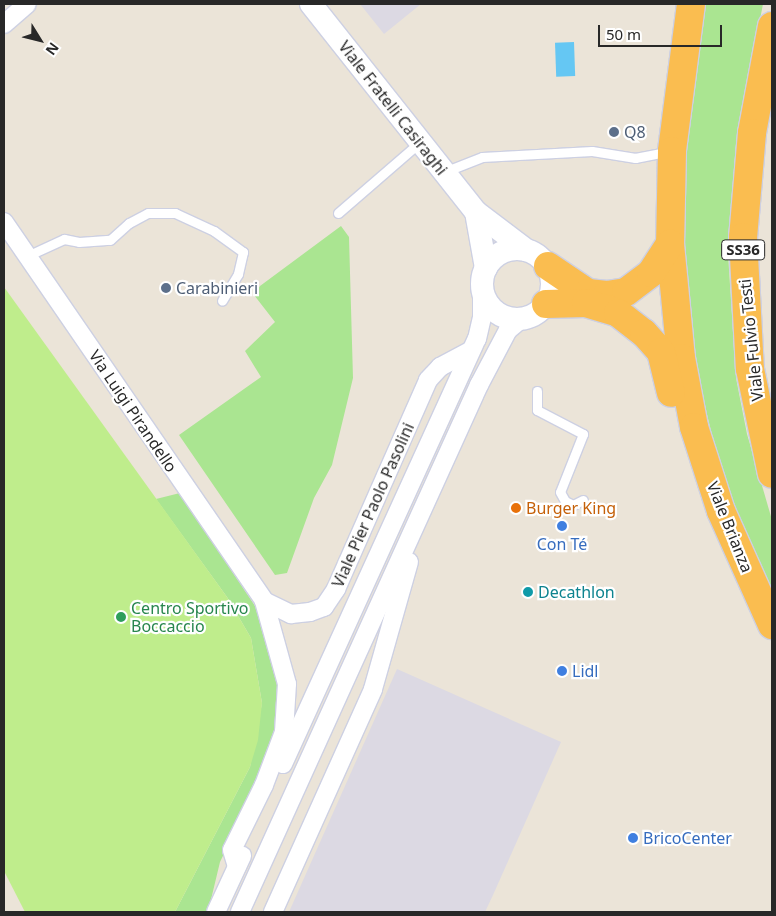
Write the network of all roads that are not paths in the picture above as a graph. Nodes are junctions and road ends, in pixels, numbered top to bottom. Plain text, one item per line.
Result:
1 (27, 4) edge
2 (311, 4) edge
3 (691, 4) edge
4 (4, 24) edge
5 (772, 26) edge
6 (420, 142) junction
7 (672, 151) junction
8 (444, 172) junction
9 (476, 212) junction
10 (338, 213) dead end
11 (4, 222) edge
12 (670, 244) junction
13 (526, 250) junction
14 (27, 256) junction
15 (548, 266) junction
16 (484, 279) junction
17 (222, 301) dead end
18 (546, 304) junction
19 (521, 319) junction
20 (470, 351) junction
21 (537, 391) dead end
22 (694, 427) junction
23 (772, 474) edge
24 (583, 500) dead end
25 (425, 504) junction
26 (264, 601) junction
27 (772, 625) edge
28 (237, 866) junction
29 (216, 912) edge
30 (240, 912) edge
31 (273, 912) edge

1 - 4 street
2 - 6 street, Viale Fratelli Casiraghi
3 - 7 highway
5 - 23 highway, Viale Fulvio Testi / SS36
6 - 8 street, Viale Fratelli Casiraghi
6 - 10 lane
7 - 8 lane
7 - 12 highway
8 - 9 street, Viale Fratelli Casiraghi
9 - 13 street, Viale Fratelli Casiraghi
9 - 16 street, Viale Fratelli Casiraghi
11 - 14 street, Via Luigi Pirandello
12 - 15 highway
12 - 22 highway
13 - 15 street
13 - 16 street
14 - 17 lane
14 - 26 street, Via Luigi Pirandello
15 - 18 street
16 - 19 street
16 - 20 street, Viale Pier Paolo Pasolini
18 - 19 street
18 - 22 highway
19 - 25 street
20 - 26 street, Viale Pier Paolo Pasolini
20 - 28 street, Viale Pier Paolo Pasolini
21 - 24 lane
22 - 27 highway, Viale Brianza
25 - 30 street
25 - 31 street
26 - 28 street, Viale Pier Paolo Pasolini
28 - 29 street, Viale Pier Paolo Pasolini

